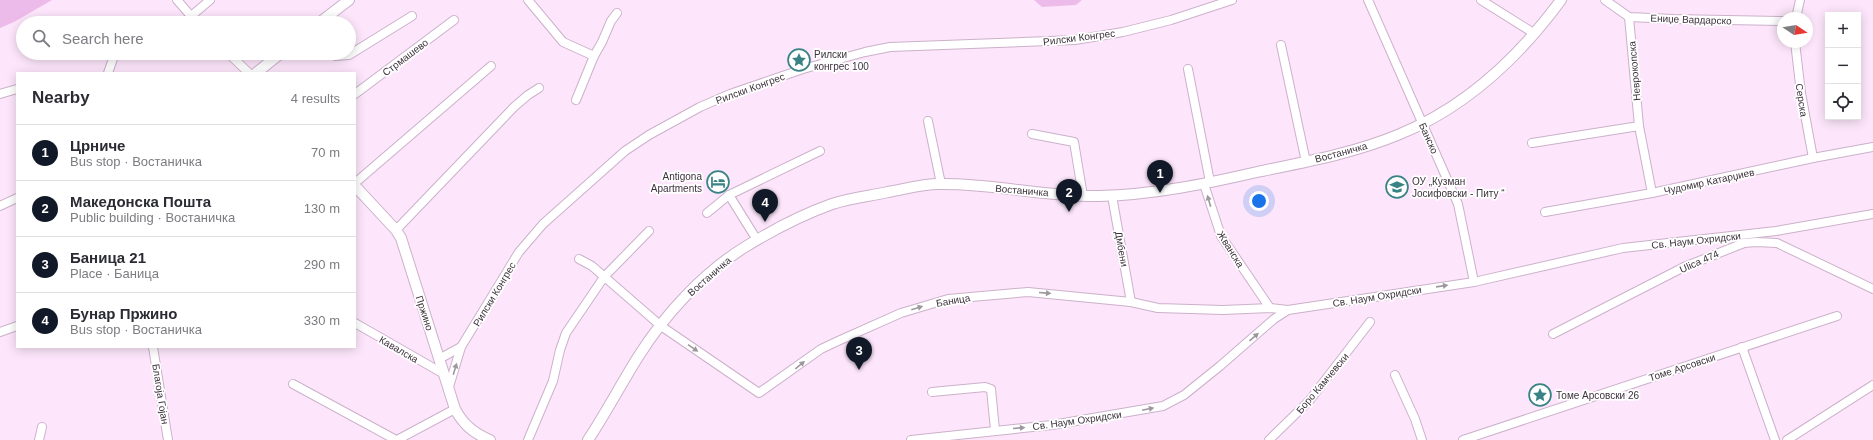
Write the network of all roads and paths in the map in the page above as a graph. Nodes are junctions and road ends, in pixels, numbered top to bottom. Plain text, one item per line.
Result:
1 (177, 0) edge
2 (210, 0) edge
3 (349, 0) edge
4 (528, 0) edge
5 (1232, 0) edge
6 (1368, 0) edge
7 (1481, 0) edge
8 (1561, 0) edge
9 (1605, 0) edge
10 (1800, 0) edge
11 (1797, 12) edge
12 (617, 13) dead end
13 (189, 16) edge
14 (191, 16) edge
15 (328, 16) edge
16 (412, 16) dead end
17 (1629, 17) junction
18 (454, 20) dead end
19 (1777, 21) edge
20 (1535, 34) junction
21 (1281, 45) dead end
22 (1796, 48) edge
23 (356, 51) edge
24 (594, 56) junction
25 (113, 60) edge
26 (235, 60) edge
27 (272, 60) edge
28 (491, 66) dead end
29 (1188, 69) dead end
30 (108, 72) edge
31 (248, 72) edge
32 (257, 72) edge
33 (539, 88) dead end
34 (16, 89) edge
35 (356, 93) edge
36 (0, 94) edge
37 (576, 100) dead end
38 (928, 121) dead end
39 (1423, 124) junction
40 (1639, 126) junction
41 (1032, 134) dead end
42 (1532, 143) dead end
43 (1873, 147) edge
44 (820, 151) dead end
45 (1813, 158) junction
46 (1306, 162) junction
47 (356, 183) edge
48 (1207, 183) junction
49 (941, 184) junction
50 (356, 185) edge
51 (1652, 193) junction
52 (729, 195) junction
53 (1083, 196) junction
54 (1112, 196) junction
55 (16, 198) edge
56 (0, 206) edge
57 (1545, 212) dead end
58 (707, 213) dead end
59 (1873, 214) edge
60 (396, 230) junction
61 (649, 232) dead end
62 (757, 240) junction
63 (579, 259) dead end
64 (604, 277) junction
65 (1474, 282) junction
66 (1873, 290) edge
67 (1131, 302) junction
68 (1270, 308) junction
69 (1288, 310) junction
70 (1837, 316) dead end
71 (1370, 322) dead end
72 (356, 324) edge
73 (16, 326) edge
74 (661, 326) junction
75 (0, 332) edge
76 (1553, 334) dead end
77 (461, 347) junction
78 (1742, 347) junction
79 (153, 348) edge
80 (440, 359) junction
81 (444, 374) junction
82 (1395, 375) dead end
83 (292, 384) dead end
84 (1873, 386) edge
85 (448, 390) junction
86 (932, 392) dead end
87 (455, 409) junction
88 (42, 427) dead end
89 (995, 430) junction
90 (39, 440) edge
91 (168, 440) edge
92 (397, 440) edge
93 (490, 440) edge
94 (528, 440) edge
95 (588, 440) edge
96 (911, 440) edge
97 (1269, 440) edge
98 (1422, 440) edge
99 (1464, 440) edge
100 (1775, 440) edge
101 (1787, 440) edge

1 - 13 street
2 - 14 street
3 - 15 street
4 - 24 street
5 - 77 street, Рилски Конгрес
6 - 39 street, Банско
7 - 20 street
8 - 20 street, Востаничка
9 - 17 street
10 - 11 street
12 - 24 street
16 - 23 street
17 - 19 street, Ениџе Вардарско
17 - 40 street, Неврокопска
18 - 35 street, Стрмашево
20 - 39 street, Востаничка
21 - 46 street
22 - 45 street, Серска
24 - 37 street
25 - 30 street
26 - 31 street
27 - 32 street
28 - 47 street
29 - 48 street, Жванска
33 - 60 street
34 - 36 street
38 - 49 street
39 - 46 street, Востаничка
39 - 65 street, Банско
40 - 42 street
40 - 51 street, Неврокопска
41 - 53 street
43 - 45 street, Чудомир Катарџиев
44 - 52 street
45 - 51 street, Чудомир Катарџиев
46 - 48 street, Востаничка
48 - 54 street, Востаничка
68 -> 48 street, Жванска
49 - 53 street, Востаничка
49 - 62 street, Востаничка
50 - 60 street, Пржино
51 - 57 street, Чудомир Катарџиев
52 - 58 street
52 - 62 street
53 - 54 street, Востаничка
54 - 67 street, Дмбени
55 - 56 street
59 - 65 street, Св. Наум Охридски
60 - 80 street, Пржино
61 - 64 street
62 - 74 street, Востаничка
63 - 64 street
64 - 74 street
64 - 94 street
69 -> 65 street, Св. Наум Охридски
66 - 76 street, Ulica 474
67 - 68 street, Баница
74 -> 67 street, Баница
68 - 69 street, Баница
89 -> 69 street, Св. Наум Охридски
70 - 78 street, Томе Арсовски
71 - 97 street, Боро Камчевски
72 - 81 street, Кавалска
73 - 75 street
74 - 95 street, Востаничка
77 - 80 street, Рилски Конгрес
85 -> 77 street, Рилски Конгрес
78 - 99 street, Томе Арсовски
78 - 100 street
79 - 91 street, Благоја Гојан
80 - 81 street, Пржино
81 - 85 street, Пржино
82 - 98 street
83 - 92 street
84 - 101 street
85 - 87 street, Пржино
86 - 89 street
87 - 92 street
87 - 93 street, Пржино
88 - 90 street
89 - 96 street, Св. Наум Охридски

